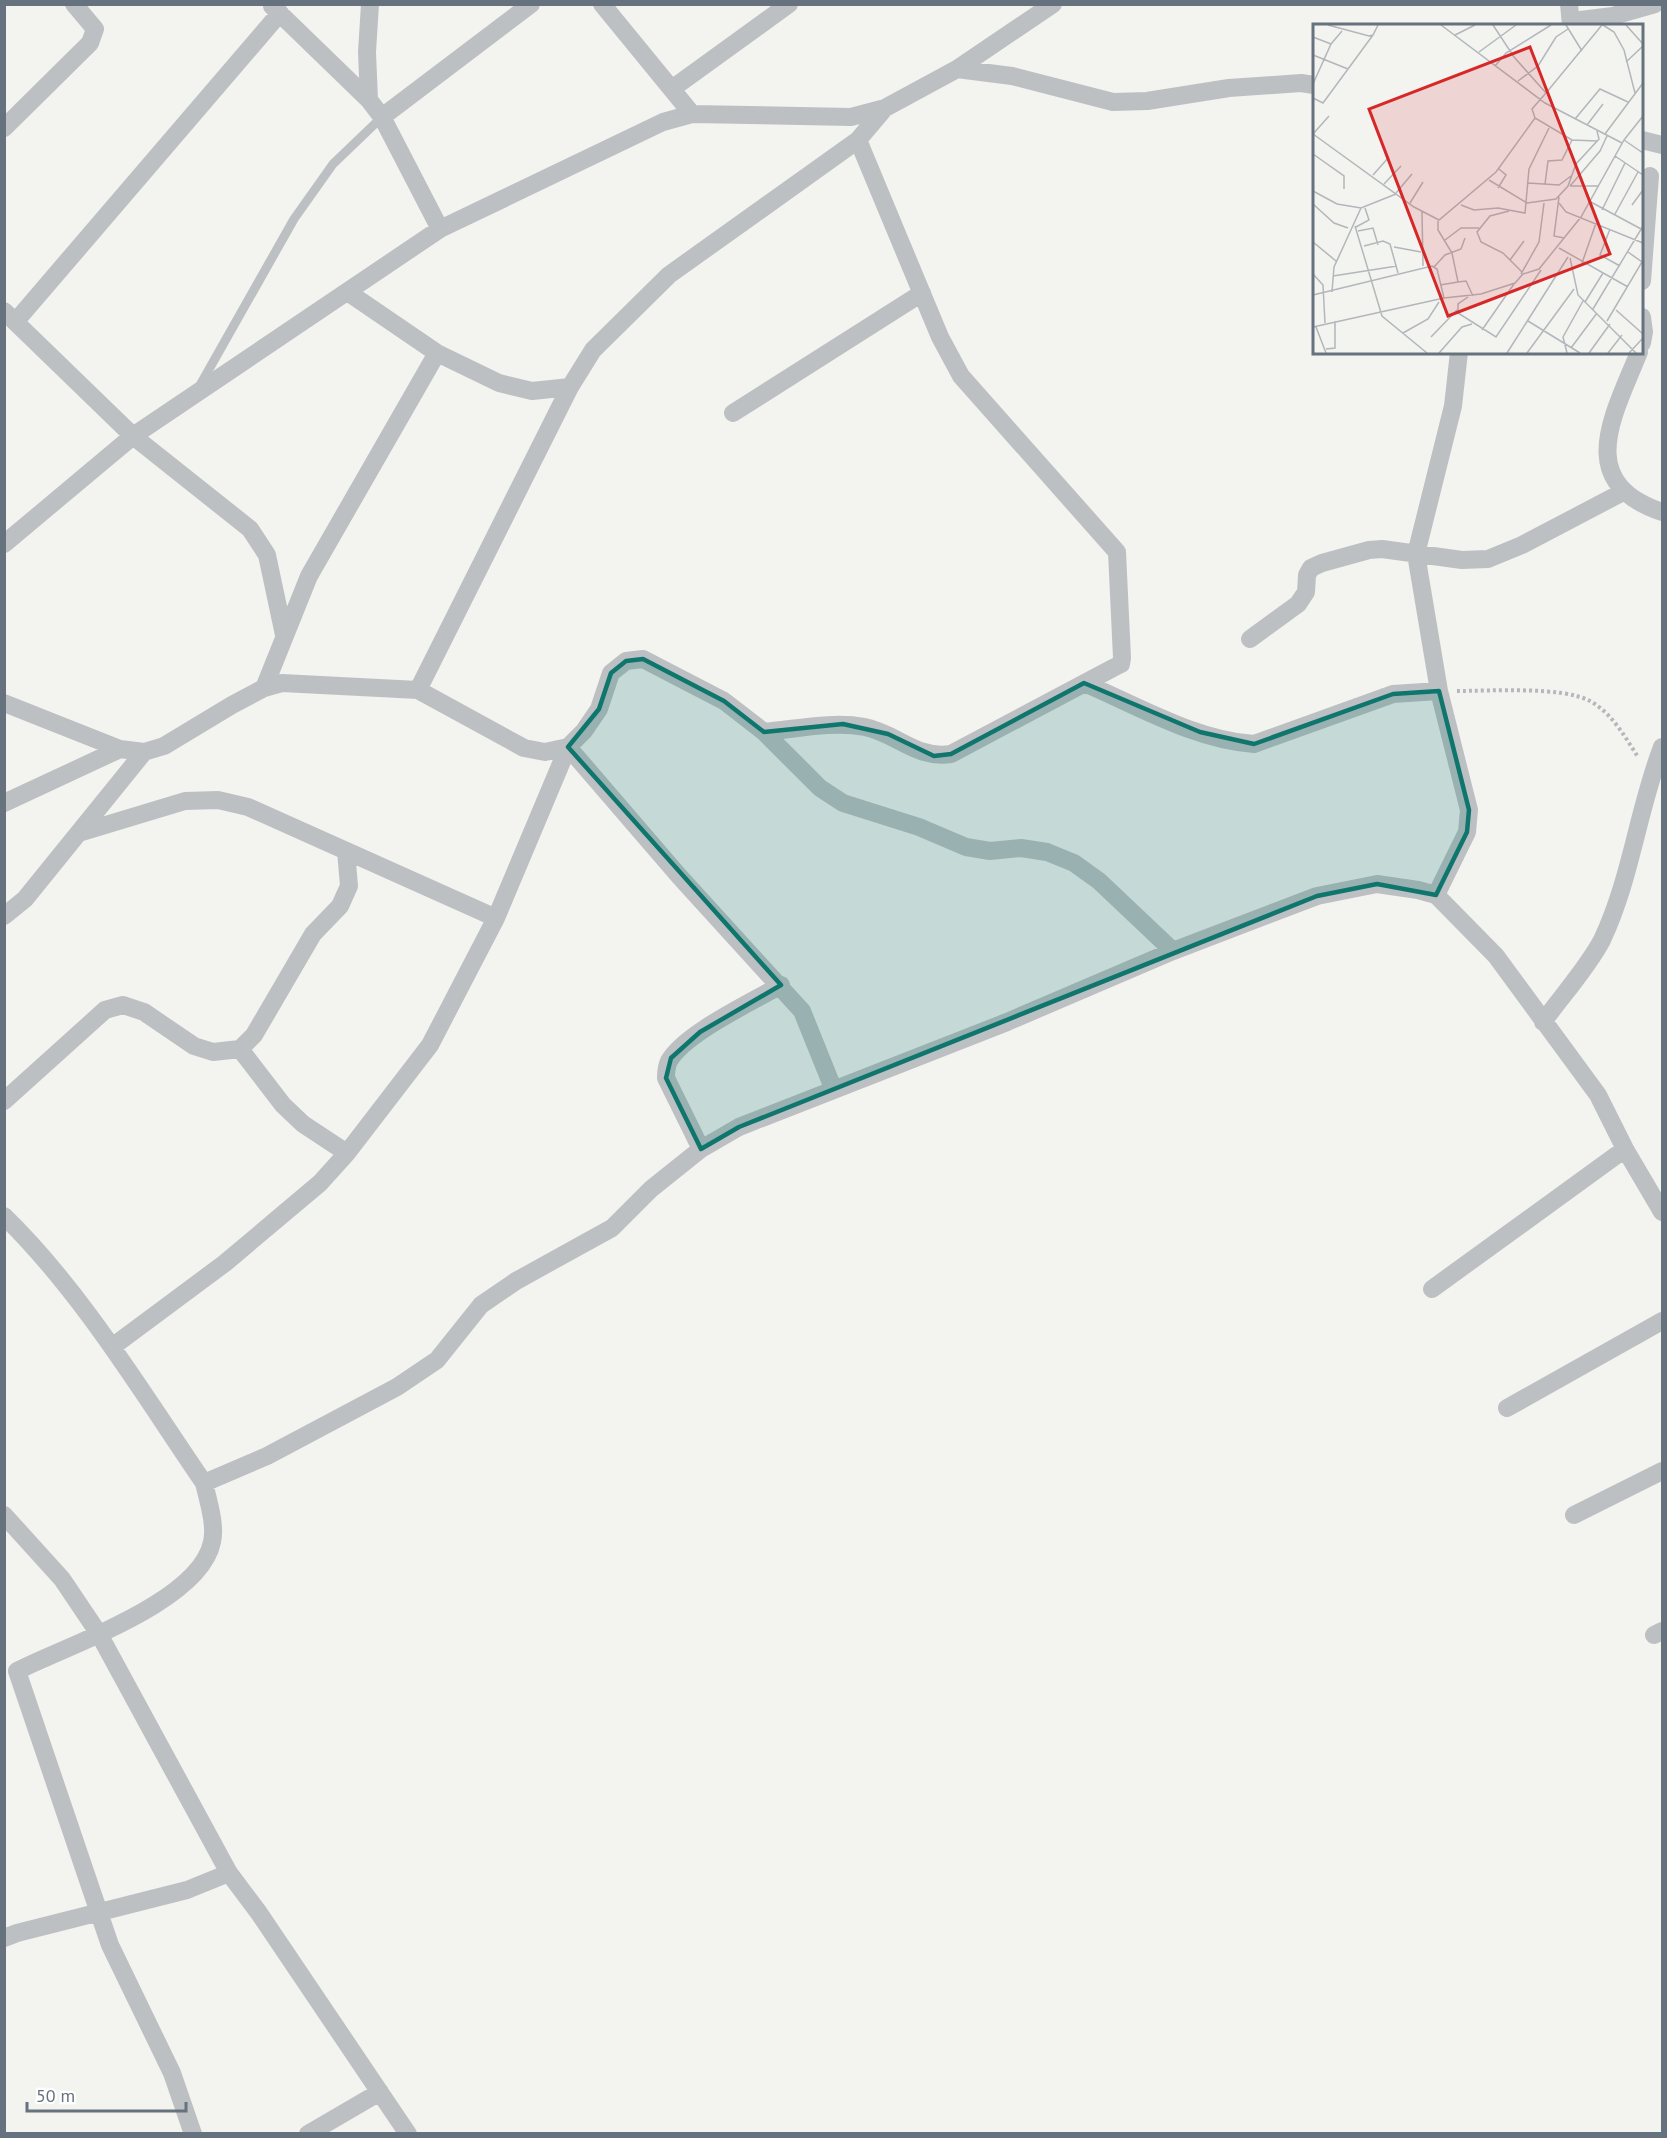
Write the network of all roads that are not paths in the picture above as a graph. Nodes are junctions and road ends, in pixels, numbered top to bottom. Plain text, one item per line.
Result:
1 (74, 4) edge
2 (370, 4) edge
3 (531, 4) edge
4 (602, 4) edge
5 (789, 4) edge
6 (1053, 4) edge
7 (1655, 4) edge
8 (276, 9) edge
9 (1571, 17) edge
10 (957, 69) junction
11 (1313, 85) edge
12 (673, 88) junction
13 (369, 100) junction
14 (885, 108) junction
15 (692, 114) junction
16 (382, 117) junction
17 (4, 128) edge
18 (858, 140) junction
19 (1643, 140) edge
20 (1662, 145) edge
21 (1651, 175) edge
22 (440, 229) junction
23 (1643, 260) edge
24 (349, 293) junction
25 (922, 293) junction
26 (10, 316) edge
27 (437, 353) junction
28 (1459, 354) edge
29 (1638, 354) edge
30 (570, 387) junction
31 (195, 394) junction
32 (733, 413) dead end
33 (133, 436) junction
34 (1623, 492) junction
35 (1662, 512) edge
36 (4, 544) edge
37 (1416, 554) junction
38 (284, 634) junction
39 (1250, 639) dead end
40 (1084, 683) junction
41 (264, 688) junction
42 (418, 690) junction
43 (1439, 691) junction
44 (4, 703) edge
45 (764, 732) junction
46 (568, 747) junction
47 (1662, 747) edge
48 (120, 749) junction
49 (144, 752) junction
50 (4, 803) edge
51 (79, 833) junction
52 (346, 851) junction
53 (1436, 895) junction
54 (4, 916) edge
55 (496, 918) junction
56 (1173, 951) junction
57 (781, 986) junction
58 (1543, 1022) junction
59 (240, 1049) junction
60 (833, 1088) junction
61 (4, 1101) edge
62 (701, 1149) junction
63 (1625, 1149) junction
64 (347, 1154) junction
65 (1662, 1212) edge
66 (4, 1216) edge
67 (1432, 1289) dead end
68 (1662, 1321) edge
69 (112, 1347) junction
70 (1507, 1408) dead end
71 (1662, 1471) edge
72 (204, 1483) junction
73 (4, 1515) edge
74 (1574, 1515) dead end
75 (99, 1634) junction
76 (11, 1673) edge
77 (229, 1873) junction
78 (100, 1912) junction
79 (4, 1938) edge
80 (380, 2092) junction
81 (192, 2133) edge
82 (308, 2133) edge
83 (408, 2133) edge

1 - 17 street
2 - 13 street
3 - 16 street
4 - 12 street
5 - 12 street
6 - 10 street
7 - 9 street
8 - 13 street
8 - 26 street
10 - 11 street
10 - 14 street
12 - 15 street
13 - 16 street
14 - 15 street
14 - 18 street
15 - 22 street
16 - 22 street
16 - 31 lane
18 - 25 street
18 - 30 street
19 - 20 street
21 - 23 street
22 - 24 street
24 - 27 street
24 - 31 street
25 - 32 street
25 - 40 street
26 - 33 street
27 - 30 street
27 - 38 street
28 - 37 street
29 - 34 street
30 - 42 street
31 - 33 street
33 - 36 street
33 - 38 street
34 - 35 street
34 - 37 street
37 - 39 street
37 - 43 street
38 - 41 street
40 - 43 street
40 - 45 street
41 - 42 street
41 - 49 street
42 - 46 street
43 - 53 street
44 - 48 street
45 - 46 street
45 - 56 street
46 - 55 street
46 - 57 street
47 - 58 street
48 - 49 street
48 - 50 street
49 - 51 street
51 - 52 street
51 - 54 street
52 - 55 street
52 - 59 street
53 - 56 street
53 - 58 street
55 - 64 street
56 - 60 street
57 - 60 street
57 - 62 street
58 - 63 street
59 - 61 street
59 - 64 street
60 - 62 street
62 - 72 street
63 - 65 street
63 - 67 street
64 - 69 street
66 - 69 street
68 - 70 street
69 - 72 street
71 - 74 street
72 - 75 street
73 - 75 street
75 - 76 street
75 - 77 street
76 - 78 street
77 - 78 street
77 - 80 street
78 - 79 street
78 - 81 street
80 - 82 street
80 - 83 street

